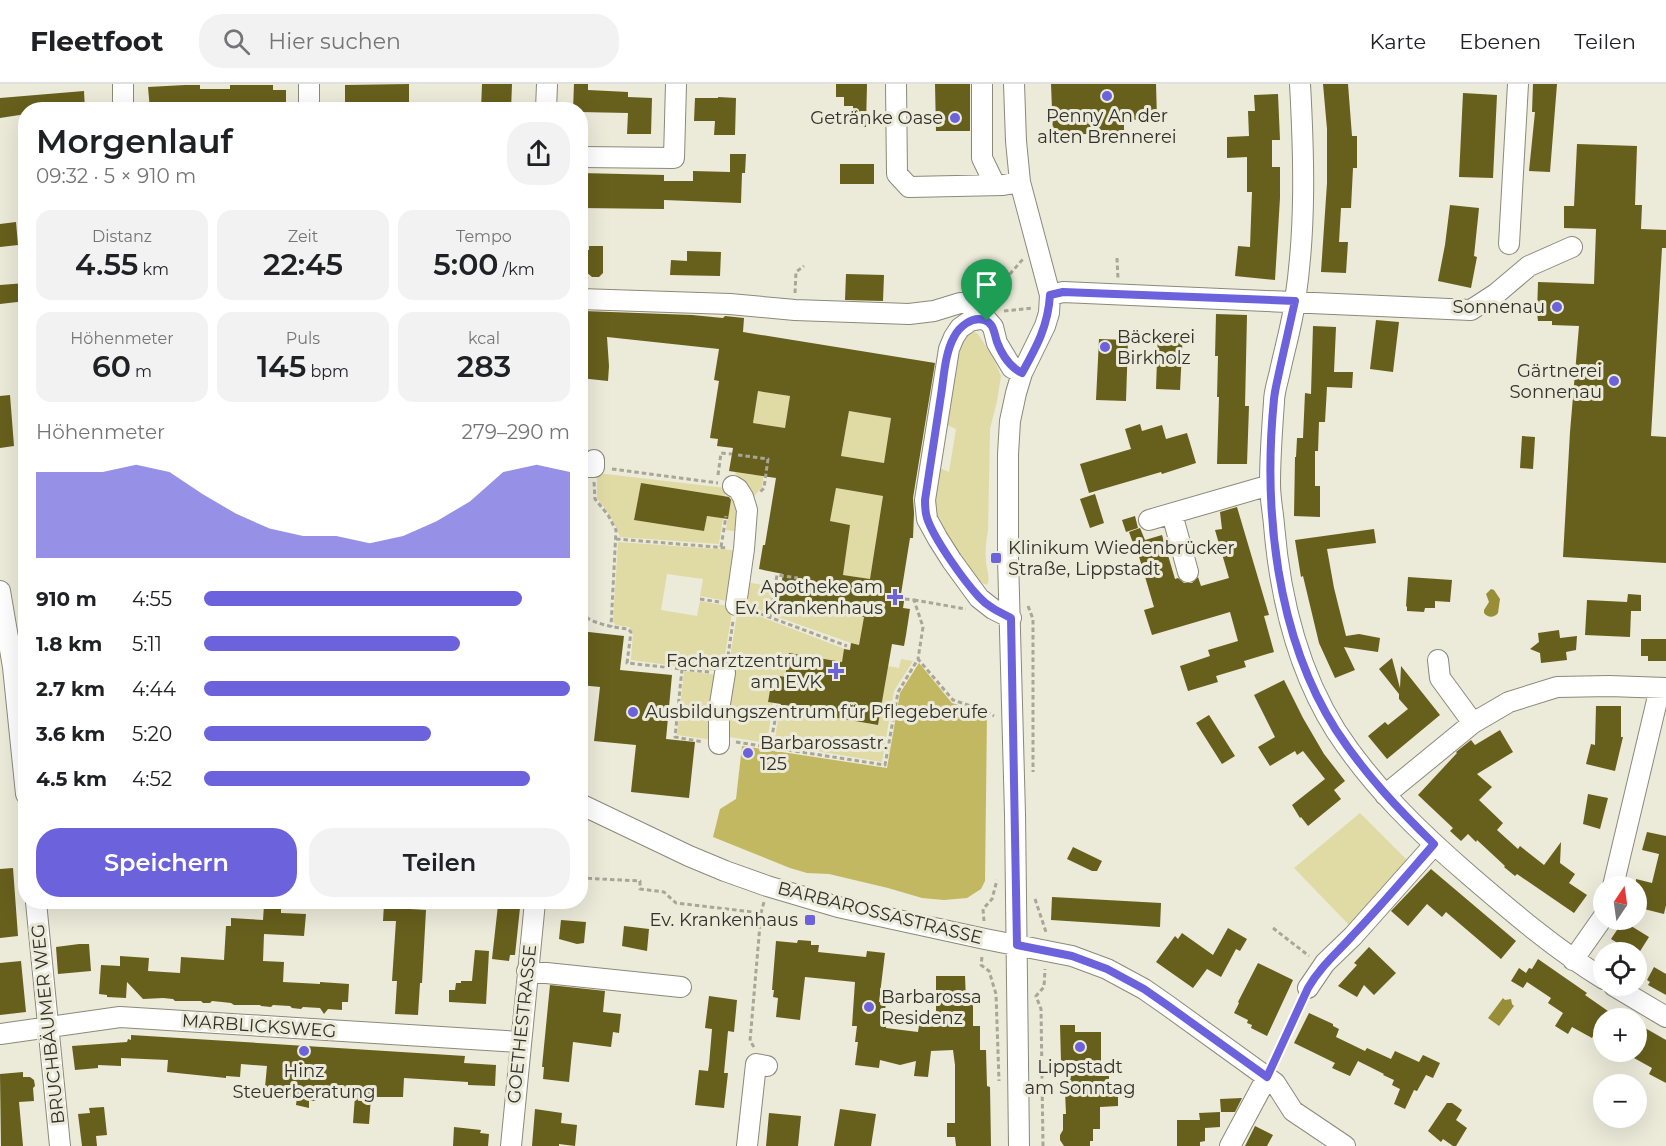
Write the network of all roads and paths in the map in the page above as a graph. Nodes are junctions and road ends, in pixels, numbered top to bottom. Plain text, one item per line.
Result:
1 (123, 84) edge
2 (309, 84) edge
3 (547, 84) edge
4 (676, 84) edge
5 (896, 84) edge
6 (982, 84) edge
7 (1014, 84) edge
8 (1300, 84) edge
9 (1518, 84) edge
10 (123, 102) edge
11 (309, 102) edge
12 (546, 102) edge
13 (588, 157) edge
14 (1020, 182) junction
15 (995, 185) junction
16 (1509, 244) dead end
17 (1572, 248) dead end
18 (1023, 258) dead end
19 (1118, 258) dead end
20 (804, 266) dead end
21 (1118, 284) dead end
22 (1050, 295) junction
23 (981, 297) dead end
24 (588, 299) edge
25 (1295, 301) junction
26 (1035, 308) dead end
27 (795, 310) junction
28 (979, 320) junction
29 (1022, 373) junction
30 (732, 454) dead end
31 (738, 455) dead end
32 (768, 459) dead end
33 (590, 464) edge
34 (724, 484) junction
35 (1270, 485) junction
36 (1172, 514) junction
37 (726, 516) dead end
38 (1149, 520) dead end
39 (616, 539) junction
40 (721, 548) junction
41 (744, 549) junction
42 (1188, 572) dead end
43 (798, 578) dead end
44 (0, 591) edge
45 (905, 599) dead end
46 (914, 600) junction
47 (973, 603) junction
48 (743, 608) junction
49 (770, 617) junction
50 (1011, 618) junction
51 (588, 619) edge
52 (1033, 619) dead end
53 (611, 627) junction
54 (847, 646) dead end
55 (918, 659) junction
56 (1438, 660) dead end
57 (13, 667) edge
58 (682, 669) junction
59 (725, 674) junction
60 (1663, 688) edge
61 (778, 704) dead end
62 (18, 716) edge
63 (997, 718) dead end
64 (1473, 723) junction
65 (719, 744) junction
66 (770, 747) junction
67 (1033, 781) dead end
68 (1385, 795) junction
69 (588, 808) edge
70 (1434, 844) junction
71 (1616, 876) edge
72 (588, 878) edge
73 (767, 886) junction
74 (1035, 892) dead end
75 (37, 909) edge
76 (534, 909) edge
77 (983, 909) dead end
78 (761, 913) junction
79 (1273, 928) dead end
80 (1594, 930) edge
81 (985, 939) junction
82 (1017, 945) junction
83 (1046, 950) junction
84 (1573, 960) junction
85 (1325, 963) junction
86 (527, 971) junction
87 (1593, 972) edge
88 (681, 987) dead end
89 (1308, 988) joint
90 (1631, 996) edge
91 (1666, 1017) edge
92 (49, 1027) junction
93 (0, 1034) edge
94 (520, 1042) junction
95 (767, 1066) joint
96 (1267, 1077) junction
97 (999, 1089) dead end
98 (1340, 1144) edge
99 (60, 1146) edge
100 (511, 1146) edge
101 (747, 1146) edge
102 (1019, 1146) edge
103 (1043, 1146) edge
104 (1230, 1146) edge

1 - 10 street
2 - 11 street
3 - 12 street
4 - 13 street
5 - 15 street
6 - 15 street
7 - 14 street
8 - 25 street
9 - 16 street
14 - 15 street
14 - 22 street
17 - 25 street
18 - 23 path
19 - 21 path
20 - 27 path
22 - 25 street
22 - 29 street
24 - 27 street
25 - 35 street
26 - 28 path
27 - 28 street
28 - 29 street
28 - 47 street
29 - 50 street
30 - 34 path
31 - 32 path
33 - 34 path
33 - 39 path
34 - 41 street
35 - 36 street
35 - 68 street
36 - 38 street
36 - 42 street
37 - 40 path
39 - 40 path
39 - 53 path
40 - 41 path
41 - 48 street
43 - 49 path
44 - 57 street
45 - 46 path
46 - 47 path
46 - 55 path
47 - 50 street
48 - 49 path
48 - 59 path
49 - 54 path
50 - 82 street
51 - 53 path
52 - 67 path
53 - 58 path
55 - 63 path
55 - 66 path
56 - 64 street
57 - 62 street
58 - 59 path
58 - 65 path
59 - 65 street
60 - 64 street
60 - 71 street
61 - 66 path
64 - 68 street
65 - 66 path
68 - 70 street
69 - 73 street, BARBAROSSASTRASSE
70 - 84 street
70 - 85 street
72 - 78 path
73 - 78 path
73 - 81 street, BARBAROSSASTRASSE
74 - 83 path
75 - 92 street, BRUCHBÄUMER WEG
76 - 86 street, GOETHESTRASSE
77 - 81 path
78 - 95 path
79 - 85 path
80 - 84 street
81 - 82 street, BARBAROSSASTRASSE
81 - 97 path
82 - 83 street, BARBAROSSASTRASSE
82 - 102 street
83 - 96 street, BARBAROSSASTRASSE
83 - 103 path
84 - 87 street
85 - 89 street
86 - 88 street
86 - 94 street, GOETHESTRASSE
89 - 96 path
90 - 91 street
92 - 93 street, MARBLICKSWEG
92 - 94 street, MARBLICKSWEG
92 - 99 street, BRUCHBÄUMER WEG
94 - 100 street, GOETHESTRASSE
95 - 101 street
96 - 98 street, BARBAROSSASTRASSE
96 - 104 street

